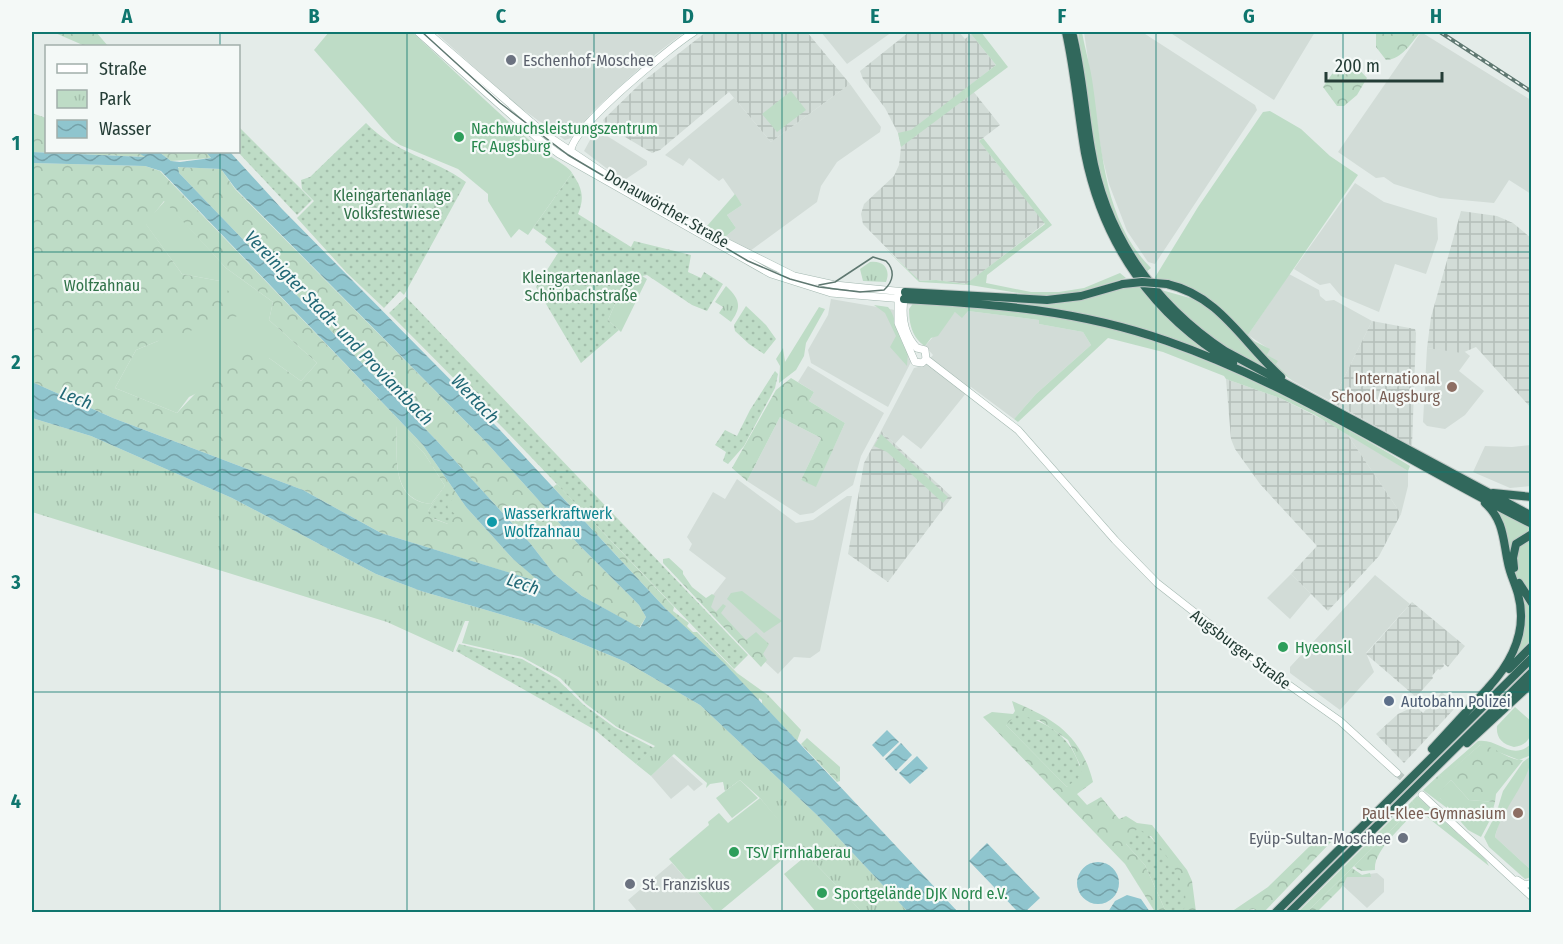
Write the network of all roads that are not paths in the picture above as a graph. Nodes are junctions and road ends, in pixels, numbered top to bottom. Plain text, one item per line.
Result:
1 (418, 32) edge
2 (427, 32) edge
3 (694, 32) edge
4 (1066, 32) edge
5 (1072, 32) edge
6 (571, 150) junction
7 (565, 158) junction
8 (901, 295) junction
9 (915, 351) junction
10 (926, 359) junction
11 (1275, 385) junction
12 (1290, 385) junction
13 (1407, 453) junction
14 (1469, 488) junction
15 (1532, 497) edge
16 (1532, 516) edge
17 (1532, 524) edge
18 (1532, 534) edge
19 (1532, 603) edge
20 (1532, 646) edge
21 (1532, 658) edge
22 (1532, 672) edge
23 (1517, 679) edge
24 (1498, 698) junction
25 (1397, 773) tunnel mouth
26 (1422, 795) tunnel mouth
27 (1529, 891) edge
28 (1276, 912) edge
29 (1290, 912) edge

1 - 7 main road, Donauwörther Straße
2 - 6 main road, Donauwörther Straße
3 - 6 main road
4 - 11 highway
5 - 12 highway
6 - 7 main road
6 - 8 main road, Donauwörther Straße
7 - 8 main road, Donauwörther Straße
8 - 9 main road
8 - 11 highway
8 - 12 highway, bridge
9 - 10 main road
9 - 10 main road
10 - 25 main road, Augsburger Straße
11 - 13 highway
12 - 13 highway
13 - 14 highway
14 - 15 highway
14 - 16 highway
14 - 17 highway
14 - 23 highway
18 - 19 highway
20 - 23 highway
21 - 23 highway
22 - 23 highway
23 - 24 highway
23 - 24 highway
24 - 28 highway
24 - 29 highway
26 - 27 main road

